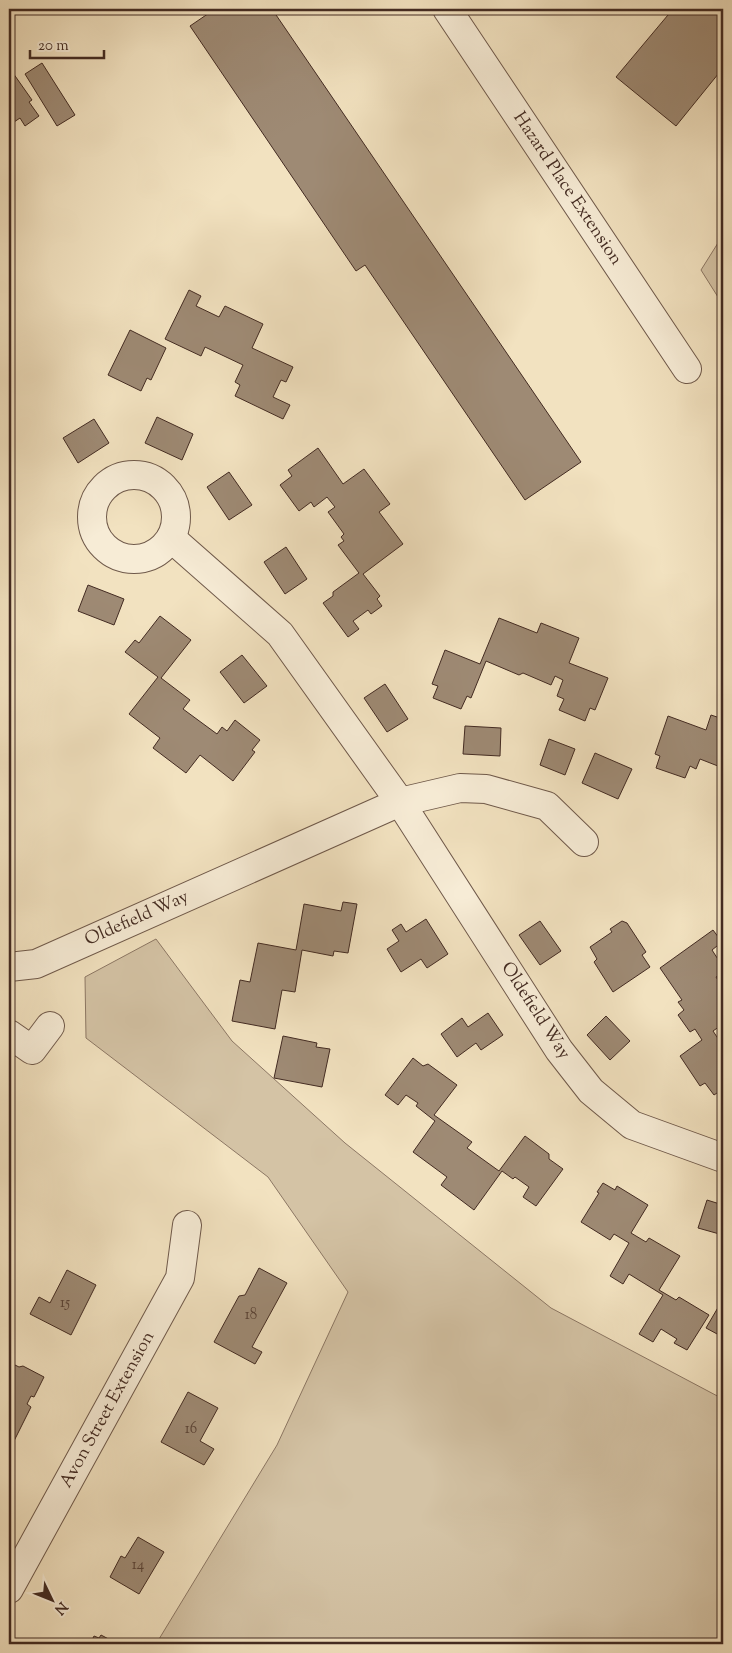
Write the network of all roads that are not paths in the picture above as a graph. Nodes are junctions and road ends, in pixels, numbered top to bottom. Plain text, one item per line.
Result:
1 (447, 9) edge
2 (687, 369) dead end
3 (171, 538) dead end
4 (400, 802) junction
5 (584, 842) dead end
6 (9, 967) edge
7 (50, 1026) dead end
8 (9, 1034) edge
9 (723, 1158) edge
10 (187, 1225) dead end
11 (9, 1589) edge

1 - 2 street, Hazard Place Extension
3 - 4 street, Oldefield Way
4 - 5 street, Oldefield Way
4 - 6 street, Oldefield Way
4 - 9 street, Oldefield Way
7 - 8 street
10 - 11 street, Avon Street Extension

